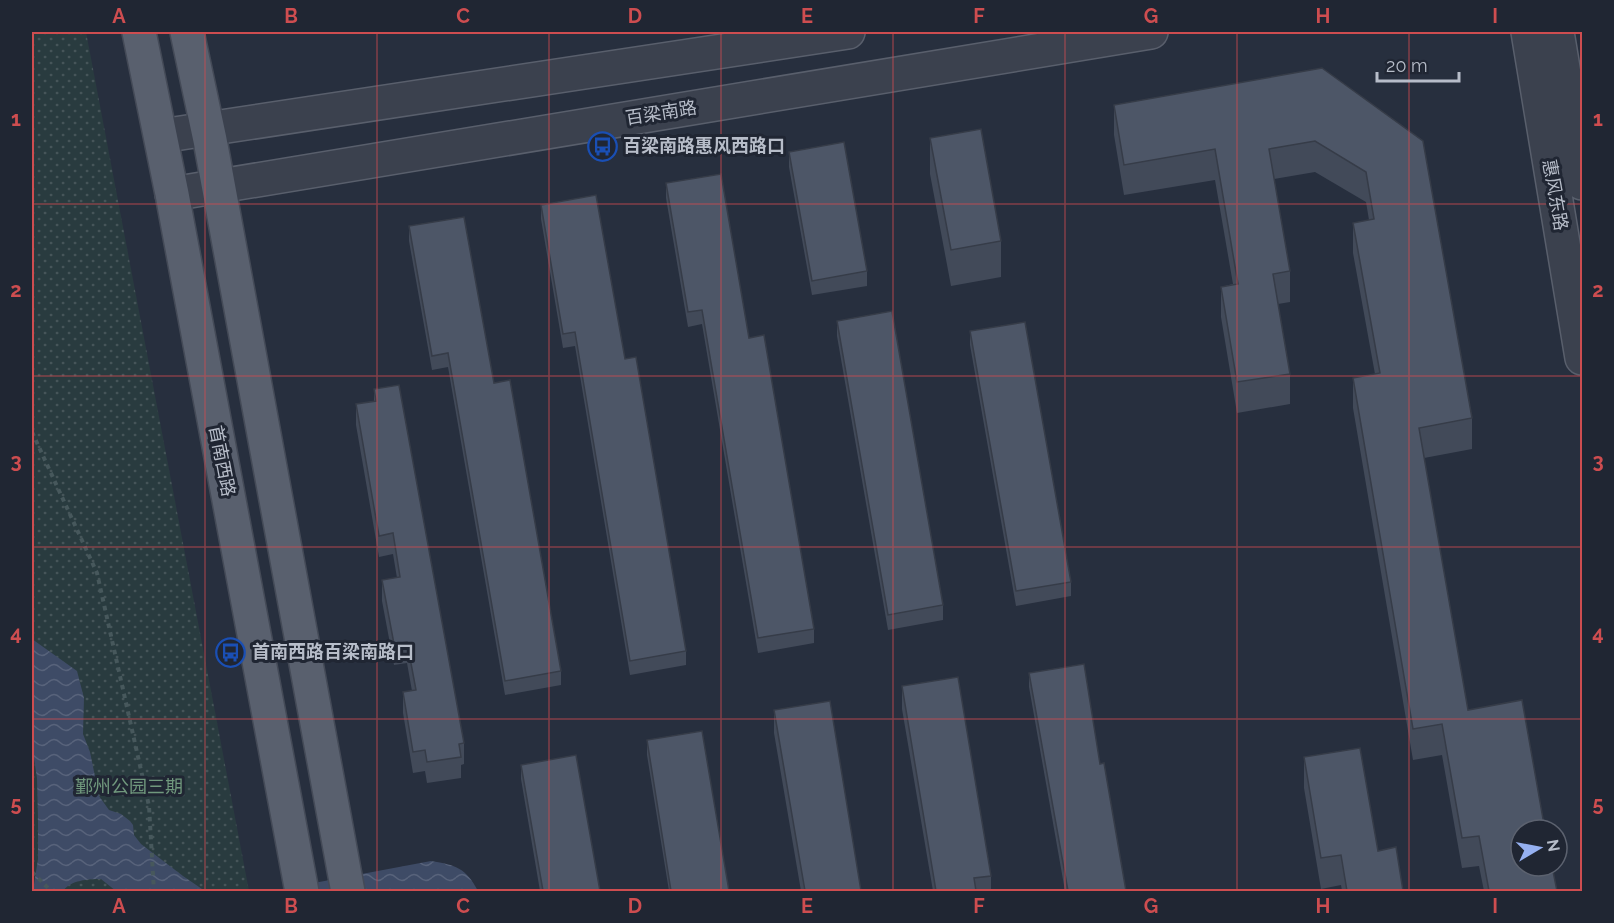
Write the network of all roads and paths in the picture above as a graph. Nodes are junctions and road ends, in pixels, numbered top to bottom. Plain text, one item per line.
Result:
1 (139, 32) edge
2 (187, 32) edge
3 (848, 32) edge
4 (1151, 32) edge
5 (1528, 32) edge
6 (1557, 32) edge
7 (207, 128) junction
8 (161, 136) junction
9 (1582, 183) edge
10 (218, 186) junction
11 (172, 194) junction
12 (1582, 358) edge
13 (32, 432) edge
14 (32, 872) edge
15 (52, 891) edge
16 (154, 891) edge
17 (302, 891) edge
18 (348, 891) edge

1 - 8 main road, 首南西路
2 - 7 main road
3 - 7 street
4 - 10 street, 百梁南路
5 - 12 street, 惠风东路
6 - 9 street
7 - 8 street
7 - 10 main road
8 - 11 main road, 首南西路
10 - 11 street, 百梁南路
10 - 18 main road
11 - 17 main road, 首南西路
13 - 16 path
14 - 15 path

